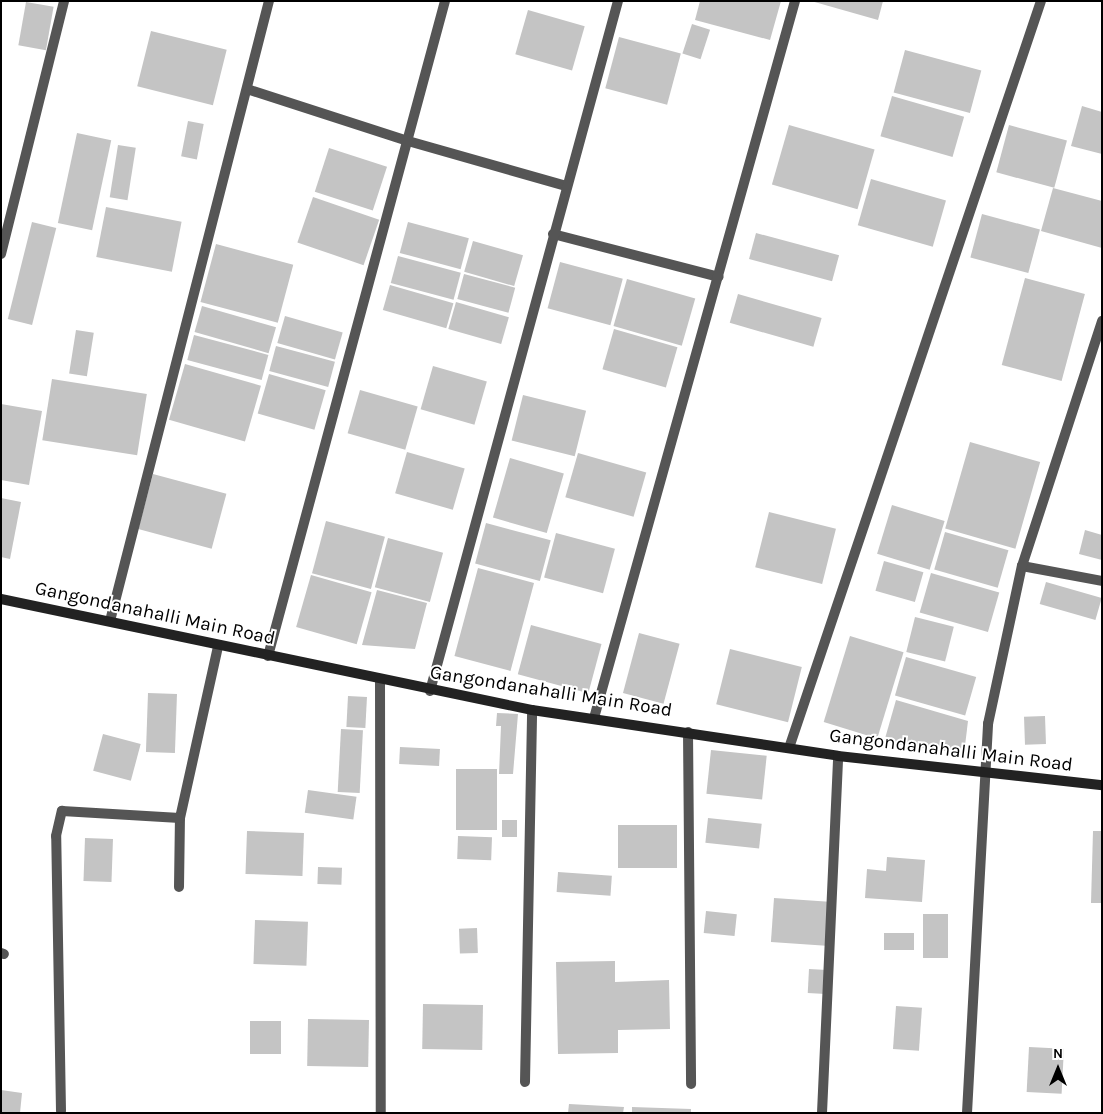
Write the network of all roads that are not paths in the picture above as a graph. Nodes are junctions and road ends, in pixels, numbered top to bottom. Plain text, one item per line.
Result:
1 (64, 1) edge
2 (270, 1) edge
3 (446, 1) edge
4 (618, 1) edge
5 (795, 1) edge
6 (1041, 1) edge
7 (247, 89) junction
8 (408, 141) junction
9 (566, 186) junction
10 (553, 234) junction
11 (1, 254) edge
12 (719, 277) junction
13 (1102, 321) edge
14 (1022, 566) junction
15 (1102, 581) edge
16 (1, 599) edge
17 (110, 621) junction
18 (218, 647) junction
19 (268, 656) junction
20 (380, 680) junction
21 (430, 691) junction
22 (532, 710) junction
23 (594, 718) junction
24 (688, 732) junction
25 (789, 748) junction
26 (838, 756) junction
27 (985, 774) junction
28 (1102, 785) edge
29 (180, 818) junction
30 (179, 887) dead end
31 (525, 1082) dead end
32 (691, 1084) dead end
33 (61, 1111) dead end
34 (381, 1113) edge
35 (822, 1113) edge
36 (967, 1113) edge

1 - 11 street
2 - 7 street
3 - 8 street
4 - 9 street
5 - 12 street
6 - 25 street
7 - 8 street
7 - 17 street
8 - 9 street
8 - 19 street
9 - 10 street
10 - 12 street
10 - 21 street
12 - 23 street
13 - 14 street
14 - 15 street
14 - 27 street
16 - 17 street, Gangondanahalli Main Road
17 - 18 street, Gangondanahalli Main Road
18 - 19 street, Gangondanahalli Main Road
18 - 29 street
19 - 20 street, Gangondanahalli Main Road
20 - 21 street, Gangondanahalli Main Road
20 - 34 street
21 - 22 street, Gangondanahalli Main Road
22 - 23 street, Gangondanahalli Main Road
22 - 31 street
23 - 24 street, Gangondanahalli Main Road
24 - 25 street, Gangondanahalli Main Road
24 - 32 street
25 - 26 street, Gangondanahalli Main Road
26 - 27 street, Gangondanahalli Main Road
26 - 35 street
27 - 28 street, Gangondanahalli Main Road
27 - 36 street
29 - 30 street
29 - 33 street

